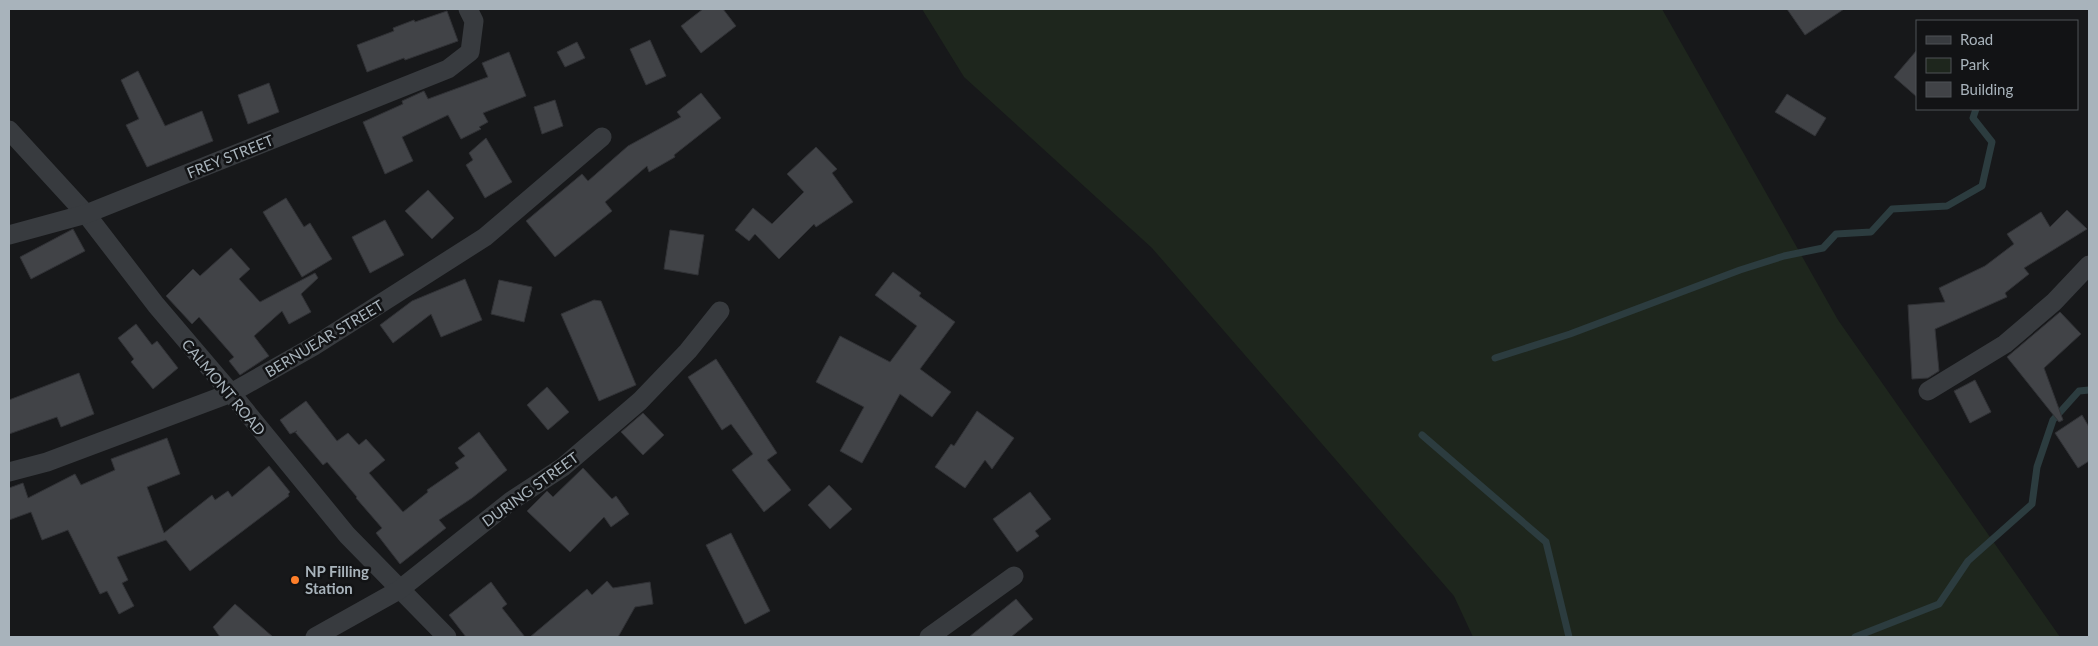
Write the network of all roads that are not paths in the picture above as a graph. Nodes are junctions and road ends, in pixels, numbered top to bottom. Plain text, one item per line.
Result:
1 (468, 9) edge
2 (9, 130) edge
3 (602, 136) dead end
4 (86, 214) junction
5 (9, 234) edge
6 (2089, 265) edge
7 (720, 310) dead end
8 (1928, 391) dead end
9 (231, 393) junction
10 (9, 472) edge
11 (1014, 576) dead end
12 (399, 590) junction
13 (315, 637) edge
14 (447, 637) edge
15 (929, 637) edge

1 - 4 street, FREY STREET
2 - 4 street, CALMONT ROAD
3 - 9 street, BERNUEAR STREET
4 - 5 street, FREY STREET
4 - 9 street, CALMONT ROAD
6 - 8 street
7 - 12 street, DURING STREET
9 - 10 street, BERNUEAR STREET
9 - 12 street, CALMONT ROAD
11 - 15 street
12 - 13 street, DURING STREET
12 - 14 street, CALMONT ROAD

